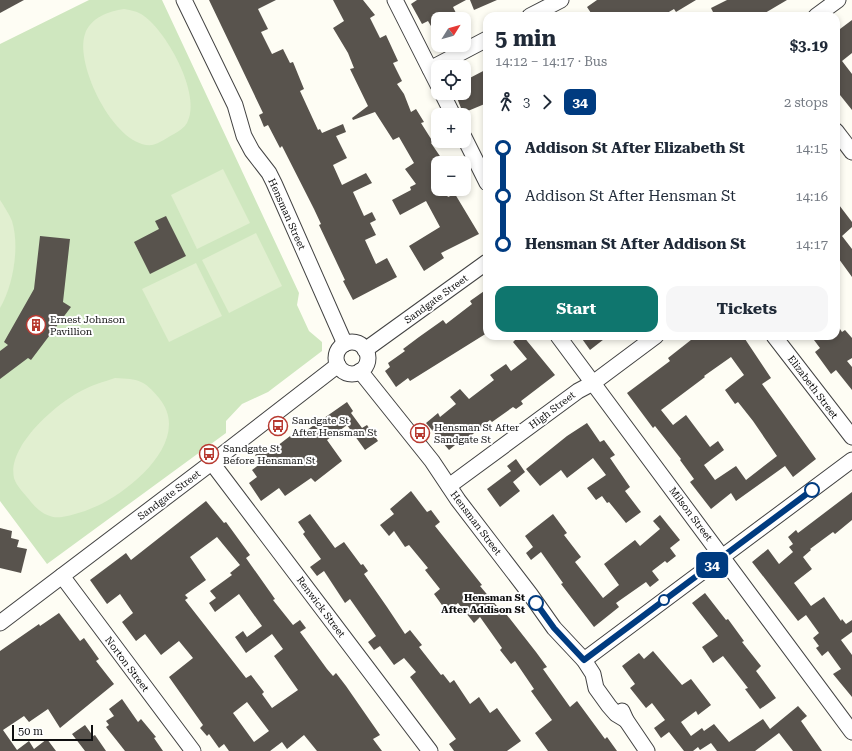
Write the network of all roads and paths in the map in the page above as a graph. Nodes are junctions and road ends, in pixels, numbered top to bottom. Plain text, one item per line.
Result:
1 (184, 0) edge
2 (395, 0) edge
3 (561, 0) edge
4 (821, 0) edge
5 (838, 0) edge
6 (538, 12) edge
7 (808, 12) edge
8 (822, 12) edge
9 (483, 41) edge
10 (430, 68) joint
11 (840, 136) edge
12 (470, 148) edge
13 (852, 152) edge
14 (483, 175) edge
15 (483, 265) edge
16 (561, 340) edge
17 (651, 340) edge
18 (777, 340) edge
19 (345, 344) junction
20 (365, 350) junction
21 (338, 365) junction
22 (360, 372) junction
23 (593, 384) junction
24 (852, 438) edge
25 (852, 460) edge
26 (212, 463) junction
27 (449, 486) junction
28 (722, 557) junction
29 (62, 576) junction
30 (0, 623) edge
31 (584, 660) junction
32 (852, 732) edge
33 (193, 751) edge
34 (430, 751) edge
35 (647, 751) edge

1 - 19 street, Hensman Street
2 - 10 street
3 - 6 street
4 - 7 street
5 - 8 street
9 - 10 street
11 - 13 street
12 - 14 street
15 - 20 street, Sandgate Street
16 - 23 street, Milson Street
17 - 23 street, High Street
18 - 24 street, Elizabeth Street
19 - 20 street
19 - 21 street
20 - 22 street
21 - 22 street
21 - 26 street, Sandgate Street
22 - 27 street, Hensman Street
23 - 27 street, High Street
23 - 28 street, Milson Street
25 - 28 street
26 - 29 street, Sandgate Street
26 - 34 street, Renwick Street
27 - 31 street, Hensman Street
28 - 31 street
28 - 32 street, Milson Street
29 - 30 street, Sandgate Street
29 - 33 street, Norton Street
31 - 35 street, Hensman Street

